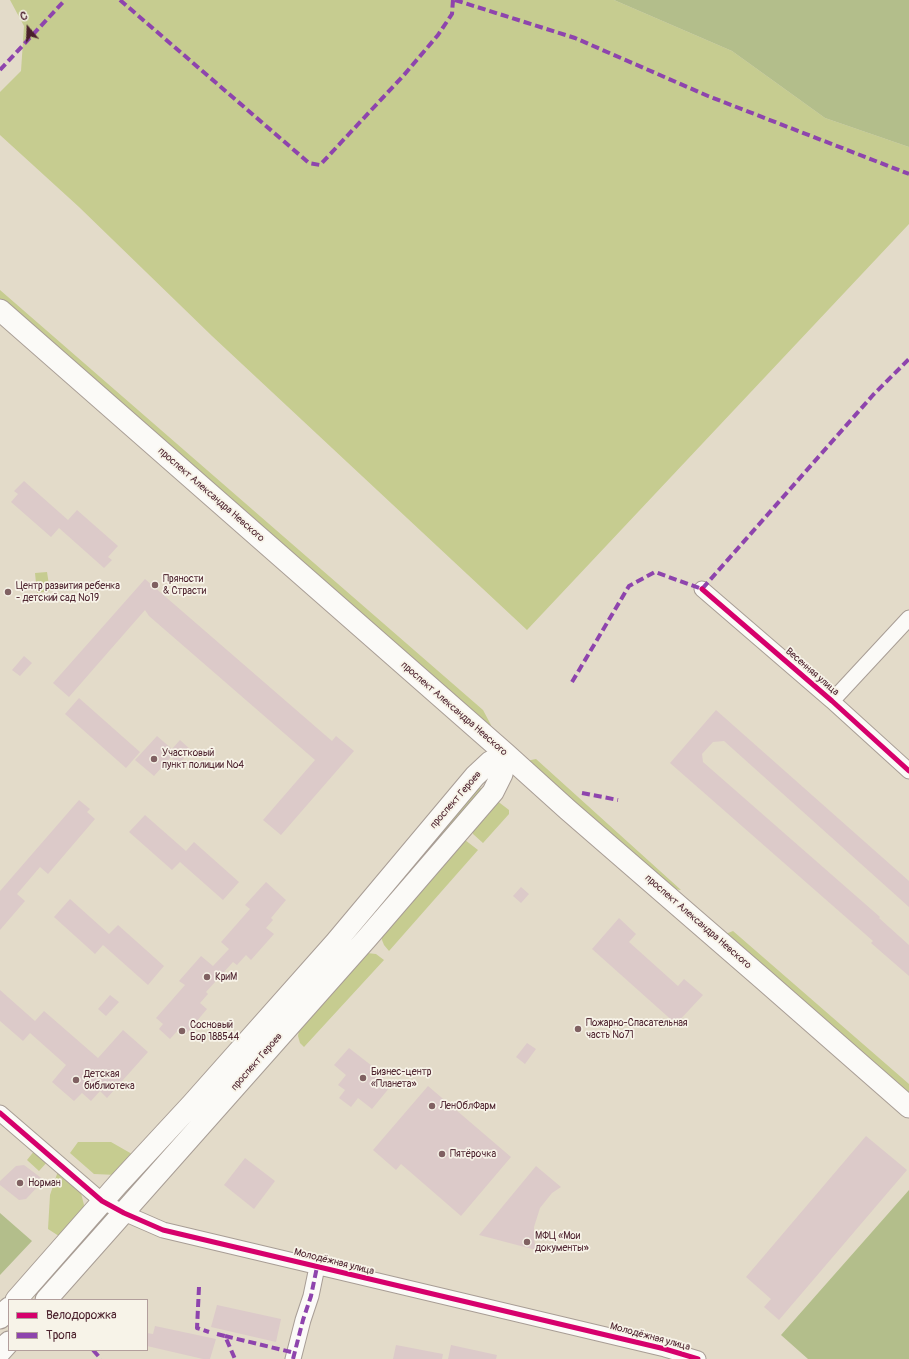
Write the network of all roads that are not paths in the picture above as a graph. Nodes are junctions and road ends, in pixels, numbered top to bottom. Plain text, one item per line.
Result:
1 (0, 310) edge
2 (702, 589) dead end
3 (909, 618) edge
4 (832, 701) junction
5 (506, 754) junction
6 (909, 771) edge
7 (909, 1107) edge
8 (0, 1113) edge
9 (102, 1201) junction
10 (124, 1213) junction
11 (317, 1267) junction
12 (17, 1299) edge
13 (47, 1299) edge
14 (8, 1309) edge
15 (0, 1318) edge
16 (8, 1343) edge
17 (0, 1352) edge
18 (293, 1359) edge
19 (698, 1359) edge

1 - 5 main road, проспект Александра Невского
2 - 4 street, Весенняя улица
3 - 4 street
4 - 6 street, Весенняя улица
5 - 7 main road, проспект Александра Невского
5 - 9 main road, проспект Героев
5 - 10 main road, проспект Героев
8 - 9 street, Молодёжная улица
9 - 10 street, Молодёжная улица
9 - 12 main road, проспект Героев
10 - 11 street, Молодёжная улица
10 - 13 main road, проспект Героев
11 - 18 street
11 - 19 street, Молодёжная улица
14 - 15 main road
16 - 17 main road

